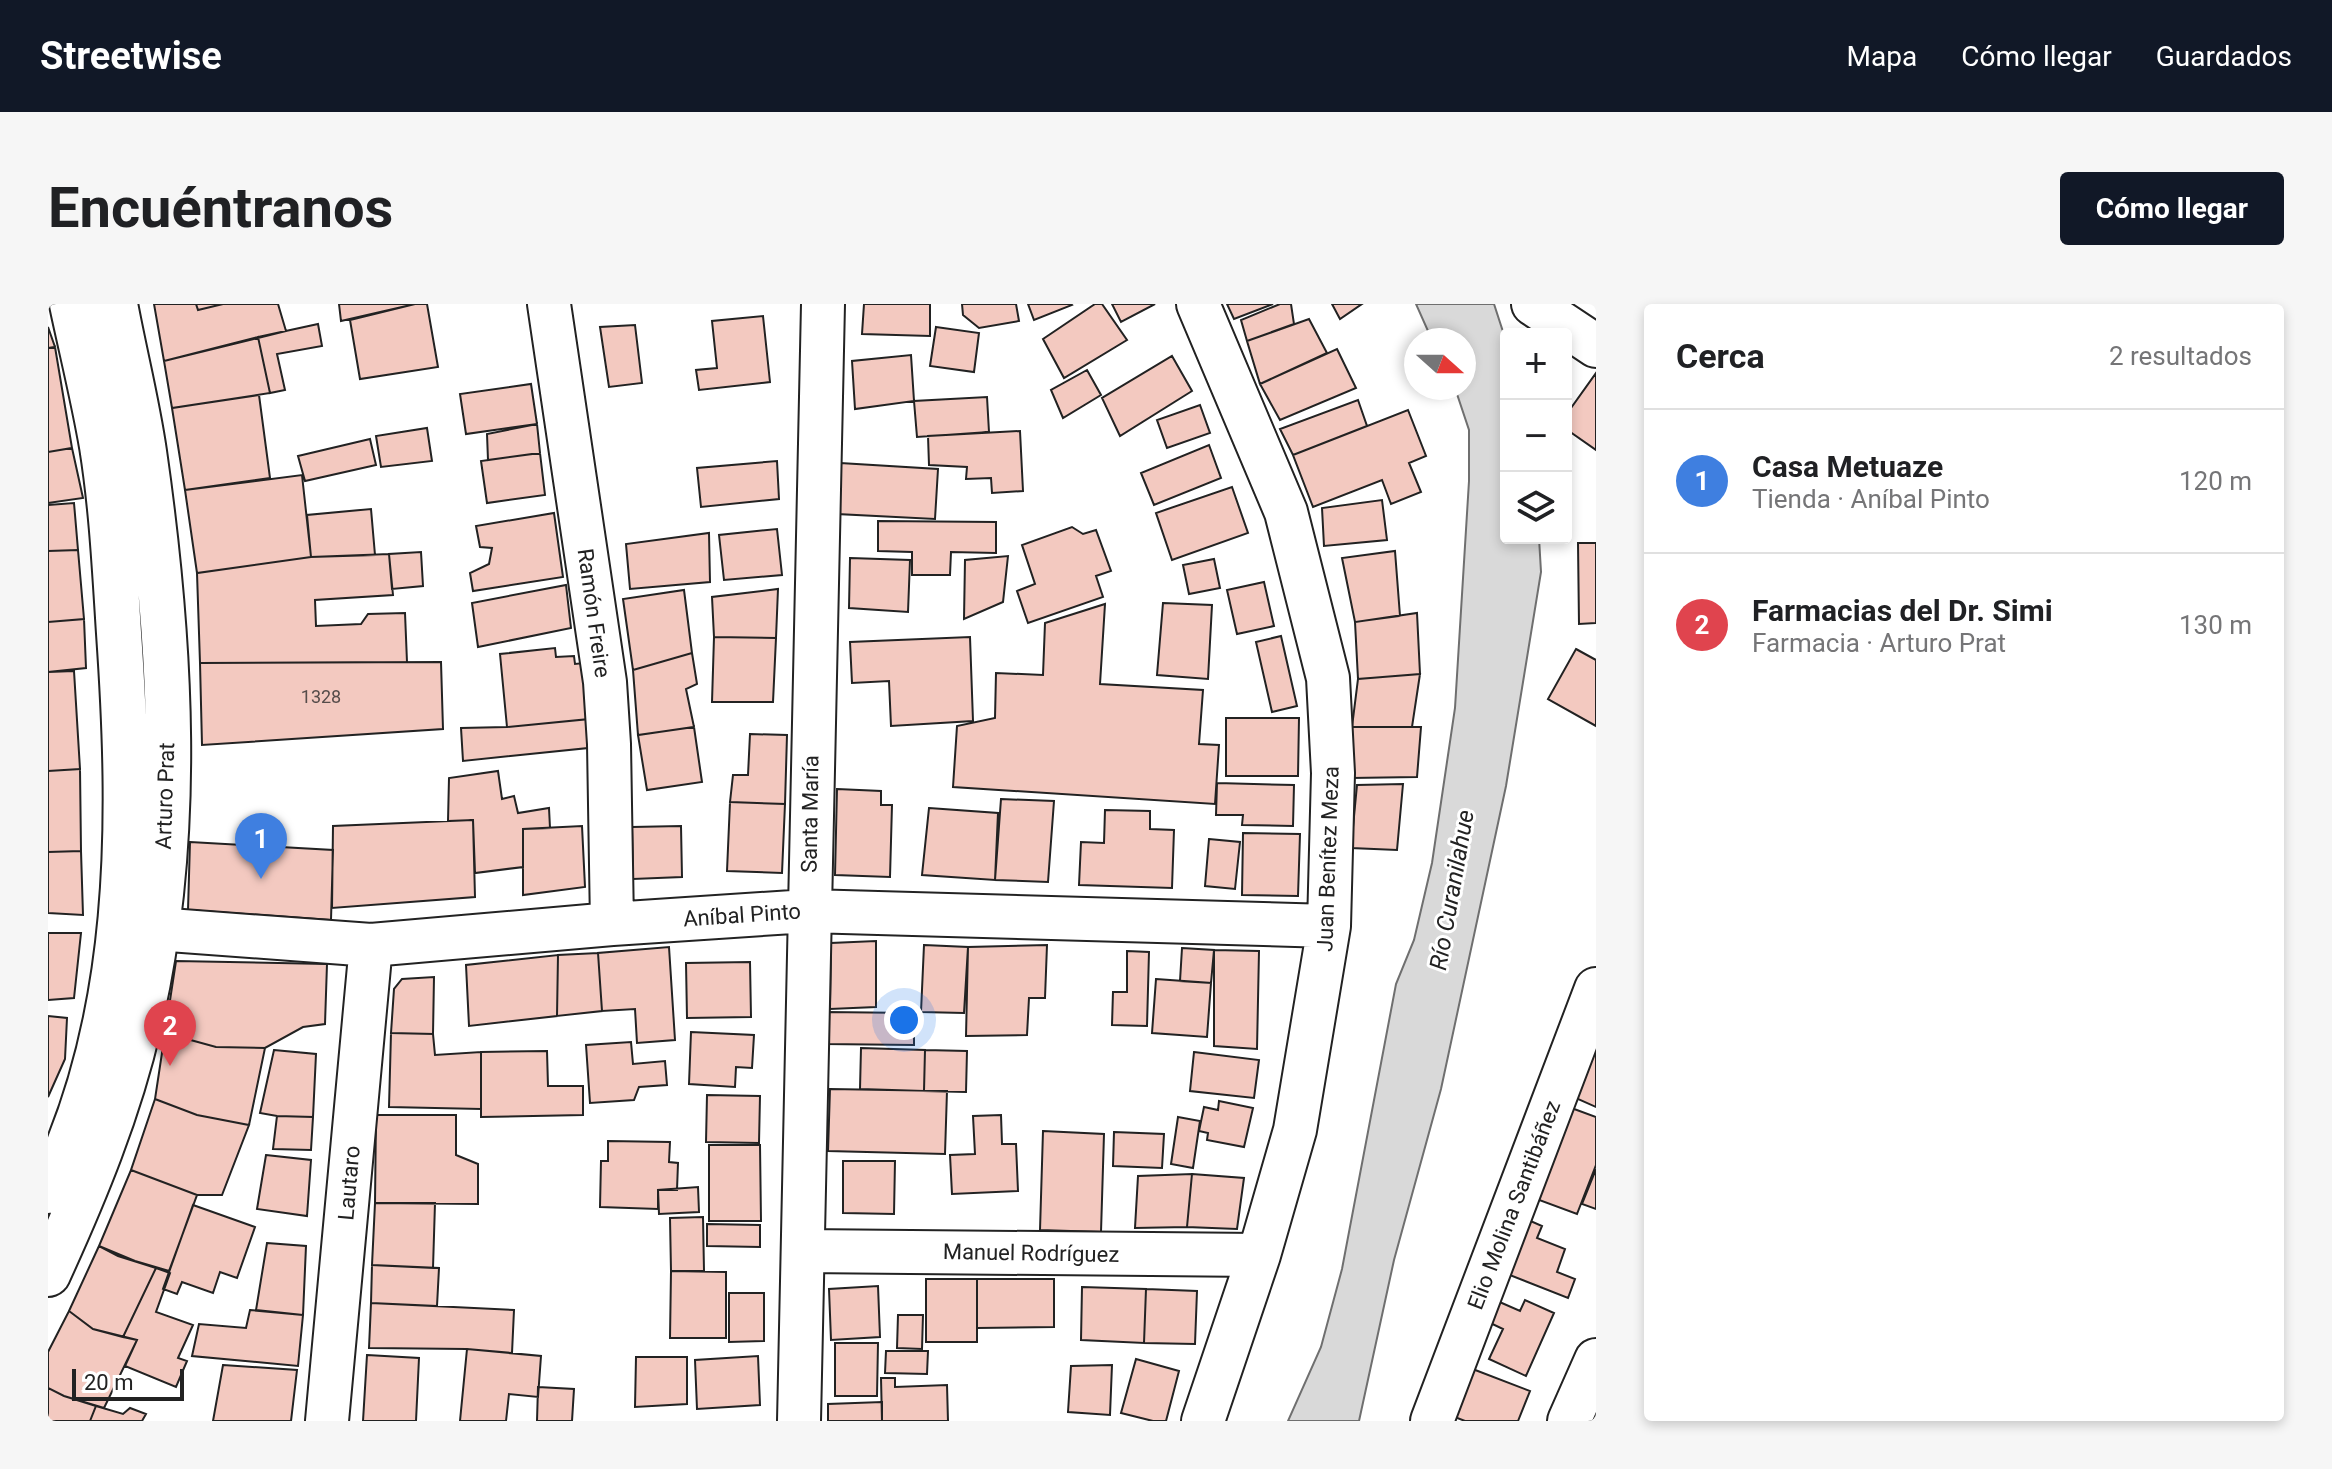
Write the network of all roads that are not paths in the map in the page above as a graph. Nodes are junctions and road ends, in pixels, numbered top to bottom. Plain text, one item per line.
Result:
1 (72, 304) edge
2 (115, 304) edge
3 (549, 304) edge
4 (823, 304) edge
5 (1198, 304) edge
6 (1533, 304) edge
7 (1596, 346) edge
8 (808, 911) junction
9 (612, 924) junction
10 (1329, 926) junction
11 (156, 929) junction
12 (371, 945) junction
13 (1596, 989) edge
14 (48, 1191) edge
15 (803, 1251) junction
16 (1259, 1255) junction
17 (48, 1274) edge
18 (1596, 1360) edge
19 (327, 1421) edge
20 (799, 1421) edge
21 (1203, 1421) edge
22 (1432, 1421) edge
23 (1569, 1421) edge

1 - 14 main road, Arturo Prat
2 - 11 main road, Arturo Prat
3 - 9 street, Ramón Freire
4 - 8 street, Santa María
5 - 10 street, Juan Benítez Meza
6 - 7 street
8 - 9 street, Aníbal Pinto
8 - 10 street, Aníbal Pinto
8 - 15 street, Santa María
9 - 12 street, Aníbal Pinto
10 - 16 street, Juan Benítez Meza
11 - 12 street, Aníbal Pinto
11 - 17 main road, Arturo Prat
12 - 19 street, Lautaro
13 - 22 street, Elio Molina Santibáñez
15 - 16 street, Manuel Rodríguez
15 - 20 street, Santa María
16 - 21 street, Juan Benítez Meza
18 - 23 street

